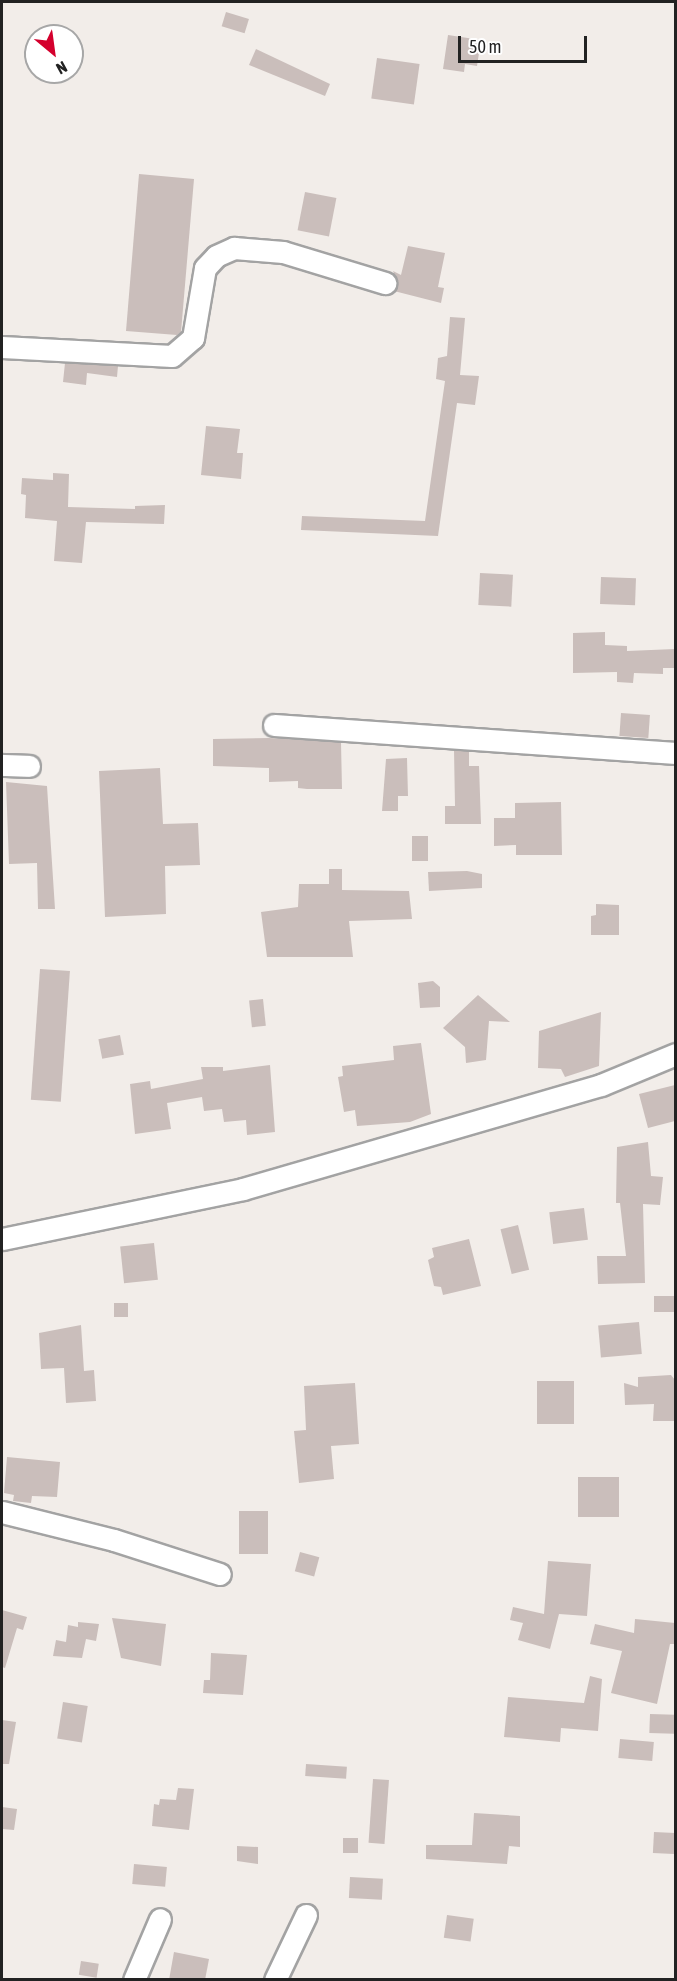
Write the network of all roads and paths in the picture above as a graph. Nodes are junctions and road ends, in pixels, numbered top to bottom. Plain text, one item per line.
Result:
1 (385, 284) dead end
2 (2, 347) edge
3 (274, 725) dead end
4 (675, 753) edge
5 (2, 765) edge
6 (29, 766) dead end
7 (675, 1054) edge
8 (2, 1239) edge
9 (2, 1512) edge
10 (220, 1574) dead end
11 (306, 1915) dead end
12 (160, 1919) dead end
13 (134, 1980) edge
14 (275, 1980) edge

1 - 2 street
3 - 4 street
5 - 6 street
7 - 8 street
9 - 10 street
11 - 14 street
12 - 13 street

